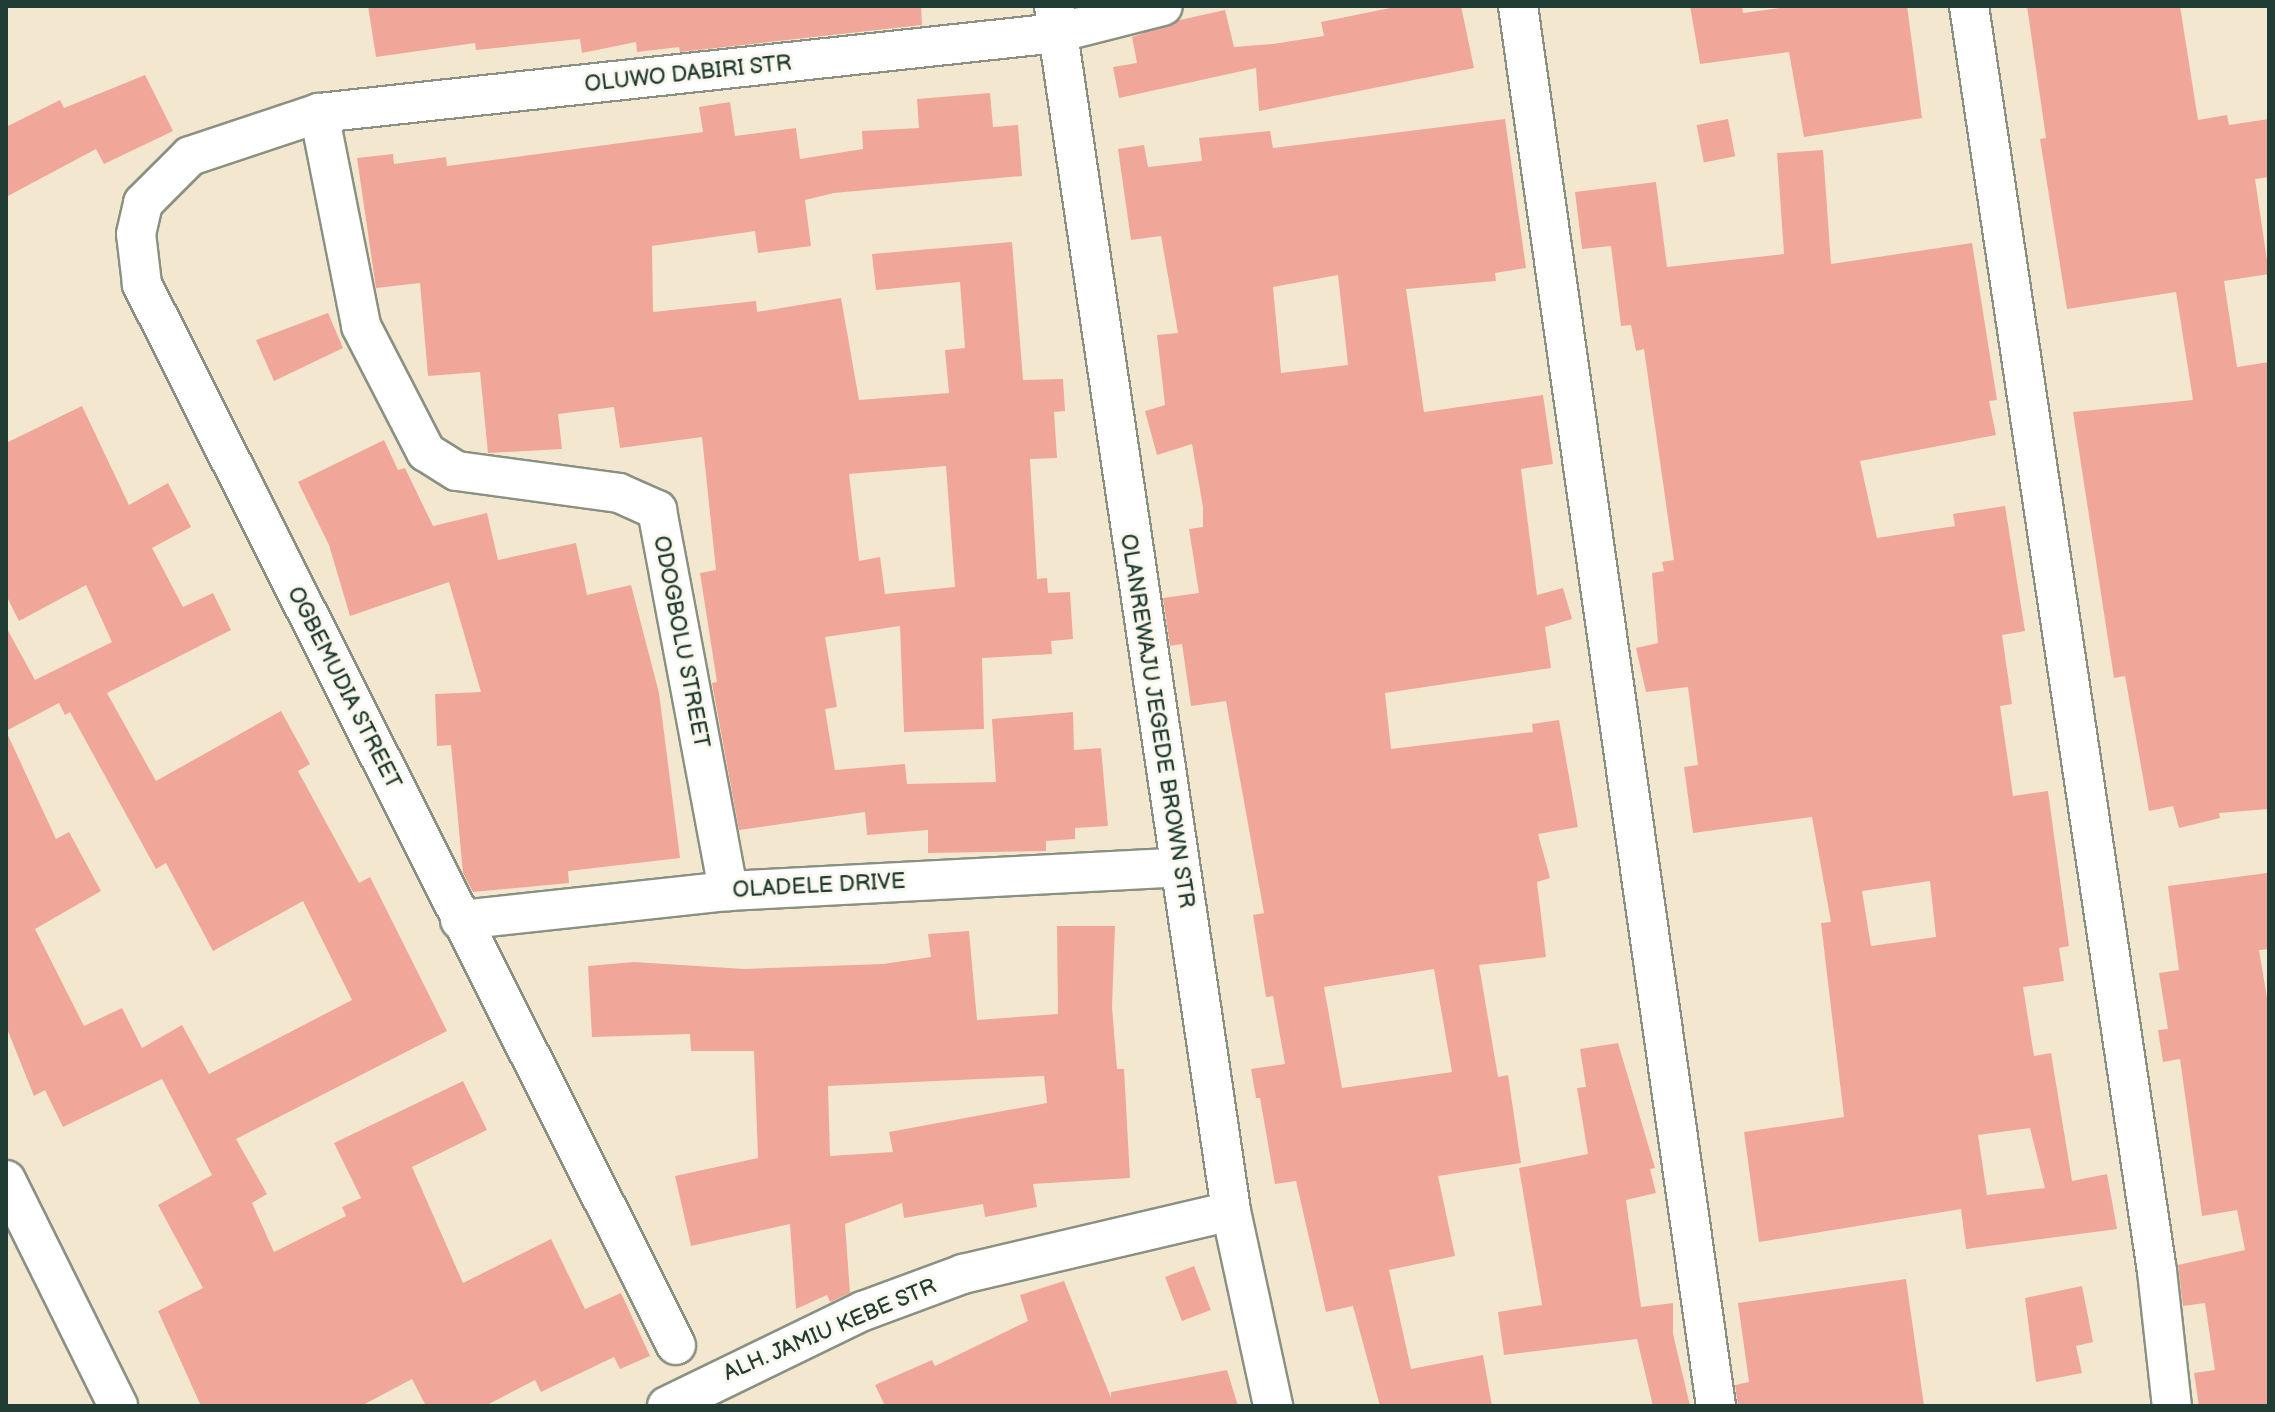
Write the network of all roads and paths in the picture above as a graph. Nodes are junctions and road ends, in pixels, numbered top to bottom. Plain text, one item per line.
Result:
1 (1163, 6) edge
2 (1518, 6) edge
3 (1969, 6) edge
4 (1056, 20) edge
5 (319, 113) junction
6 (1179, 867) junction
7 (728, 891) junction
8 (460, 920) junction
9 (6, 1180) edge
10 (1231, 1211) junction
11 (676, 1345) dead end
12 (118, 1406) edge
13 (667, 1406) edge
14 (1273, 1406) edge
15 (1716, 1406) edge
16 (2172, 1406) edge

1 - 4 street, OLUWO DABIRI STR
2 - 15 street
3 - 16 street
4 - 5 street, OLUWO DABIRI STR
4 - 6 street, OLANREWAJU JEGEDE BROWN STR
5 - 7 street, ODOGBOLU STREET
5 - 8 street, OGBEMUDIA STREET
6 - 7 street, OLADELE DRIVE
6 - 10 street, OLANREWAJU JEGEDE BROWN STR
7 - 8 street, OLADELE DRIVE
8 - 11 street, OGBEMUDIA STREET
9 - 12 street
10 - 13 street, ALH. JAMIU KEBE STR
10 - 14 street, OLANREWAJU JEGEDE BROWN STR

